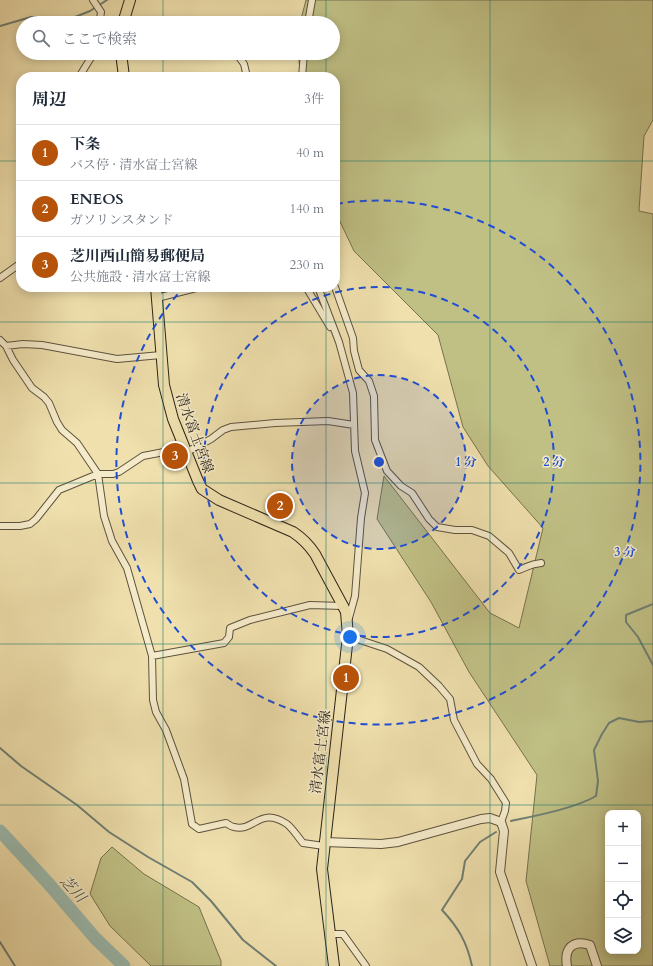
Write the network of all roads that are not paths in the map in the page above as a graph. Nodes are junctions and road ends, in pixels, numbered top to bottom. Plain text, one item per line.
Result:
1 (130, 0) edge
2 (312, 0) edge
3 (95, 2) edge
4 (101, 16) edge
5 (125, 16) edge
6 (309, 16) edge
7 (88, 60) edge
8 (123, 60) edge
9 (241, 60) edge
10 (303, 60) edge
11 (82, 72) edge
12 (124, 72) edge
13 (246, 72) edge
14 (302, 72) edge
15 (16, 267) edge
16 (0, 278) edge
17 (156, 292) edge
18 (180, 292) edge
19 (309, 292) edge
20 (320, 292) edge
21 (337, 292) edge
22 (157, 298) junction
23 (335, 335) junction
24 (0, 340) edge
25 (6, 346) junction
26 (161, 355) junction
27 (354, 425) junction
28 (186, 450) junction
29 (98, 474) junction
30 (0, 526) edge
31 (541, 563) dead end
32 (343, 606) junction
33 (347, 623) junction
34 (348, 636) junction
35 (152, 656) junction
36 (501, 822) junction
37 (324, 844) junction
38 (330, 934) junction
39 (334, 966) edge
40 (366, 966) edge
41 (532, 966) edge
42 (567, 966) edge
43 (598, 966) edge

1 - 5 main road
2 - 6 street
3 - 4 street
7 - 11 street
8 - 12 main road
9 - 13 street
10 - 14 street
15 - 16 street
17 - 22 main road, 清水富士宮線
18 - 22 street
19 - 23 street
20 - 23 street
21 - 31 street
22 - 26 main road, 清水富士宮線
23 - 27 street
24 - 25 street
25 - 26 street
25 - 29 street
26 - 28 main road, 清水富士宮線
27 - 28 street
27 - 33 street
28 - 29 street
28 - 32 main road, 清水富士宮線
29 - 30 street
29 - 35 street
32 - 33 main road, 清水富士宮線
32 - 35 street
33 - 34 main road, 清水富士宮線
34 - 36 street
34 - 37 main road, 清水富士宮線
35 - 37 street
36 - 37 street
36 - 41 street
37 - 38 main road, 清水富士宮線
38 - 39 main road, 清水富士宮線
38 - 40 street
42 - 43 street

